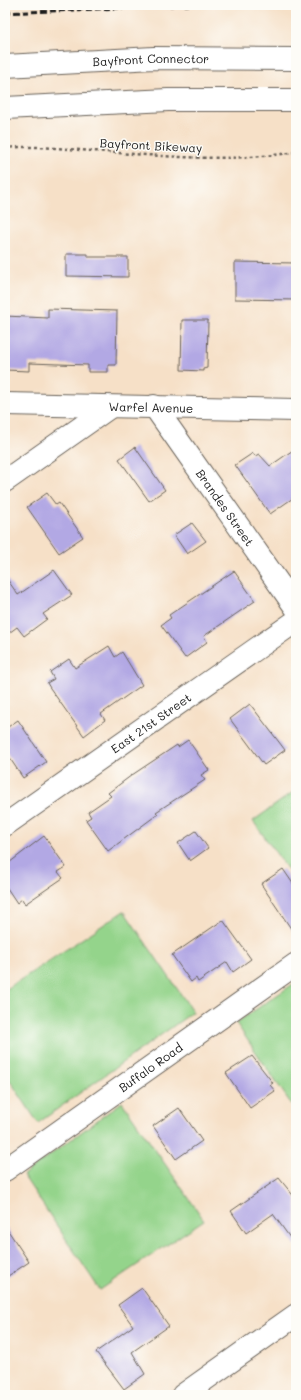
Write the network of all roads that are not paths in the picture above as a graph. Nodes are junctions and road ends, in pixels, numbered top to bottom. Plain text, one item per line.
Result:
1 (296, 59) edge
2 (5, 66) edge
3 (296, 100) edge
4 (5, 108) edge
5 (5, 404) edge
6 (154, 406) junction
7 (110, 407) junction
8 (296, 410) edge
9 (5, 481) edge
10 (296, 608) edge
11 (296, 621) edge
12 (5, 825) edge
13 (296, 964) edge
14 (5, 1170) edge
15 (296, 1315) edge
16 (182, 1395) edge

1 - 2 main road, Bayfront Connector
3 - 4 main road
5 - 7 main road, Warfel Avenue
6 - 7 main road, Warfel Avenue
6 - 8 main road, Warfel Avenue
6 - 10 main road, Brandes Street
7 - 9 main road
11 - 12 main road, East 21st Street
13 - 14 main road, Buffalo Road
15 - 16 main road

